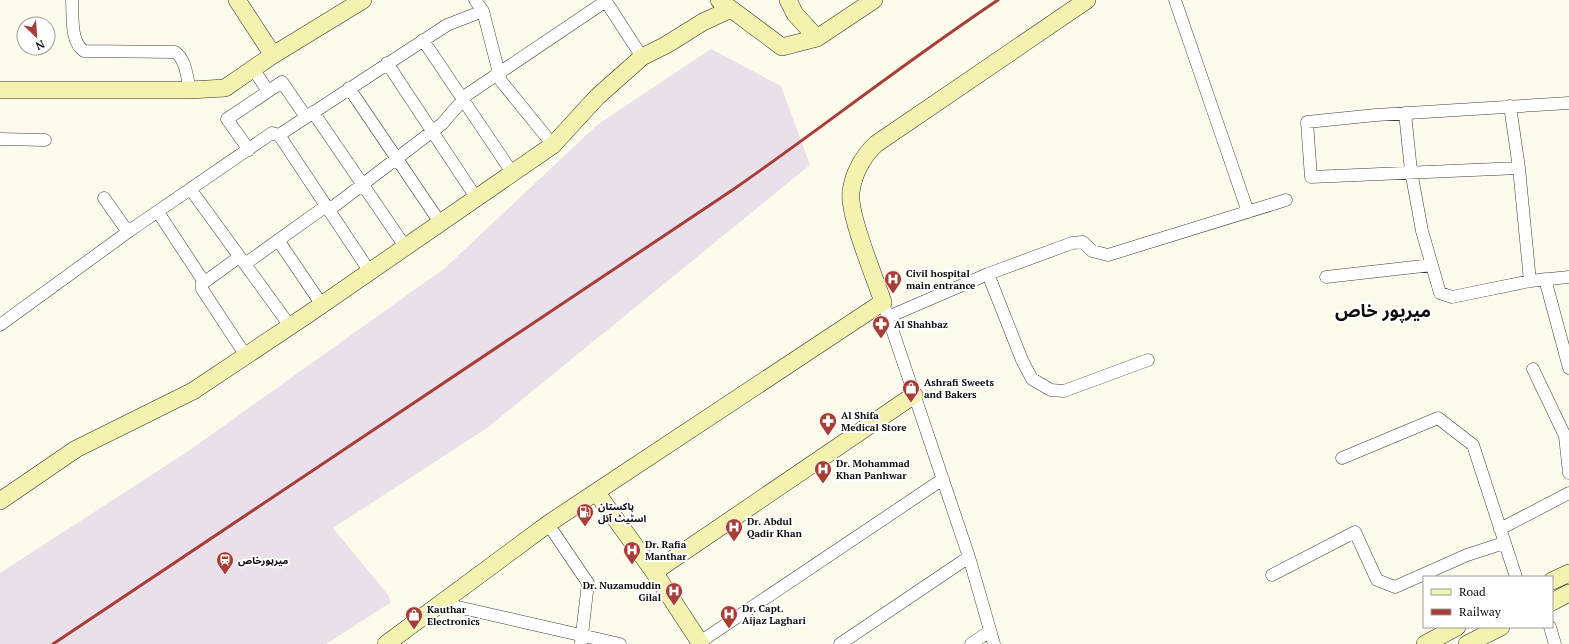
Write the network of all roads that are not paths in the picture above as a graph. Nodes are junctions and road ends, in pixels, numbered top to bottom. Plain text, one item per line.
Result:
1 (72, 0) edge
2 (237, 0) edge
3 (363, 0) edge
4 (475, 0) edge
5 (606, 0) edge
6 (788, 0) edge
7 (874, 0) edge
8 (1087, 0) edge
9 (1175, 0) edge
10 (725, 5) edge
11 (483, 11) junction
12 (817, 38) junction
13 (423, 40) junction
14 (273, 55) junction
15 (642, 57) junction
16 (387, 63) junction
17 (253, 69) junction
18 (499, 74) junction
19 (349, 88) junction
20 (0, 90) edge
21 (190, 90) junction
22 (268, 91) junction
23 (462, 101) junction
24 (1569, 103) edge
25 (1510, 106) junction
26 (1405, 113) junction
27 (309, 115) junction
28 (431, 132) junction
29 (279, 135) junction
30 (0, 139) edge
31 (45, 140) dead end
32 (553, 145) junction
33 (249, 150) junction
34 (397, 159) junction
35 (1519, 168) junction
36 (1411, 171) junction
37 (513, 174) junction
38 (363, 184) junction
39 (191, 190) junction
40 (104, 198) dead end
41 (477, 199) junction
42 (1286, 200) dead end
43 (328, 208) junction
44 (158, 212) junction
45 (1248, 212) junction
46 (441, 224) junction
47 (128, 232) junction
48 (278, 240) junction
49 (406, 248) junction
50 (242, 260) junction
51 (1432, 265) junction
52 (370, 272) junction
53 (988, 274) junction
54 (1569, 276) edge
55 (1326, 277) dead end
56 (1545, 279) junction
57 (1530, 281) junction
58 (202, 284) junction
59 (322, 305) junction
60 (885, 309) junction
61 (0, 325) edge
62 (290, 326) junction
63 (246, 356) junction
64 (1148, 360) dead end
65 (1569, 368) edge
66 (1533, 369) dead end
67 (914, 395) junction
68 (1342, 458) dead end
69 (1569, 473) edge
70 (943, 479) junction
71 (596, 492) junction
72 (1569, 493) edge
73 (0, 501) edge
74 (548, 524) junction
75 (1500, 529) junction
76 (1504, 543) junction
77 (969, 557) junction
78 (654, 572) junction
79 (1569, 573) edge
80 (1272, 575) dead end
81 (1516, 576) edge
82 (1553, 581) edge
83 (1569, 593) edge
84 (1553, 601) edge
85 (440, 603) junction
86 (1455, 628) edge
87 (1499, 628) edge
88 (1550, 628) edge
89 (990, 631) junction
90 (581, 640) edge
91 (700, 643) edge
92 (386, 644) edge
93 (620, 644) edge
94 (840, 644) edge
95 (971, 644) edge
96 (994, 644) edge
97 (1425, 644) edge
98 (1467, 644) edge
99 (1555, 644) edge

1 - 21 street
2 - 14 street
3 - 14 street
4 - 11 street
5 - 15 street
5 - 18 street
6 - 12 street
7 - 12 street
8 - 60 street
9 - 45 street
10 - 12 street
10 - 15 street
11 - 13 street
11 - 18 street
13 - 16 street
13 - 23 street
14 - 17 street
15 - 32 street
16 - 19 street
16 - 28 street
17 - 21 street
17 - 22 street
18 - 23 street
18 - 32 street
19 - 27 street
19 - 34 street
20 - 21 street
22 - 27 street
22 - 33 street
23 - 28 street
23 - 37 street
24 - 25 street
25 - 26 street
25 - 35 street
26 - 36 street
26 - 36 street
27 - 29 street
27 - 38 street
28 - 34 street
28 - 41 street
29 - 33 street
29 - 43 street
30 - 31 street
32 - 37 street
33 - 39 street
34 - 38 street
34 - 46 street
35 - 36 street
35 - 57 street
36 - 51 street
37 - 41 street
38 - 43 street
38 - 49 street
39 - 44 street
39 - 50 street
40 - 47 street
41 - 46 street
42 - 45 street
43 - 48 street
43 - 52 street
44 - 47 street
44 - 58 street
45 - 53 street
46 - 49 street
47 - 61 street
48 - 50 street
48 - 59 street
49 - 52 street
50 - 58 street
50 - 62 street
51 - 55 street
51 - 57 street
52 - 59 street
53 - 60 street
53 - 64 street
54 - 56 street
56 - 57 street
56 - 65 street
58 - 63 street
59 - 62 street
60 - 67 street
60 - 71 street
62 - 63 street
63 - 73 street
66 - 69 street
67 - 70 street
67 - 78 street
68 - 75 street
70 - 77 street
70 - 91 street
71 - 74 street
71 - 78 street
72 - 75 street
74 - 85 street
74 - 90 street
75 - 76 street
76 - 80 street
76 - 81 street
77 - 89 street
77 - 94 street
78 - 91 street
79 - 82 street
83 - 84 street
85 - 90 street
85 - 92 street
86 - 97 street
87 - 98 street
88 - 99 street
89 - 95 street
89 - 96 street
90 - 93 street

